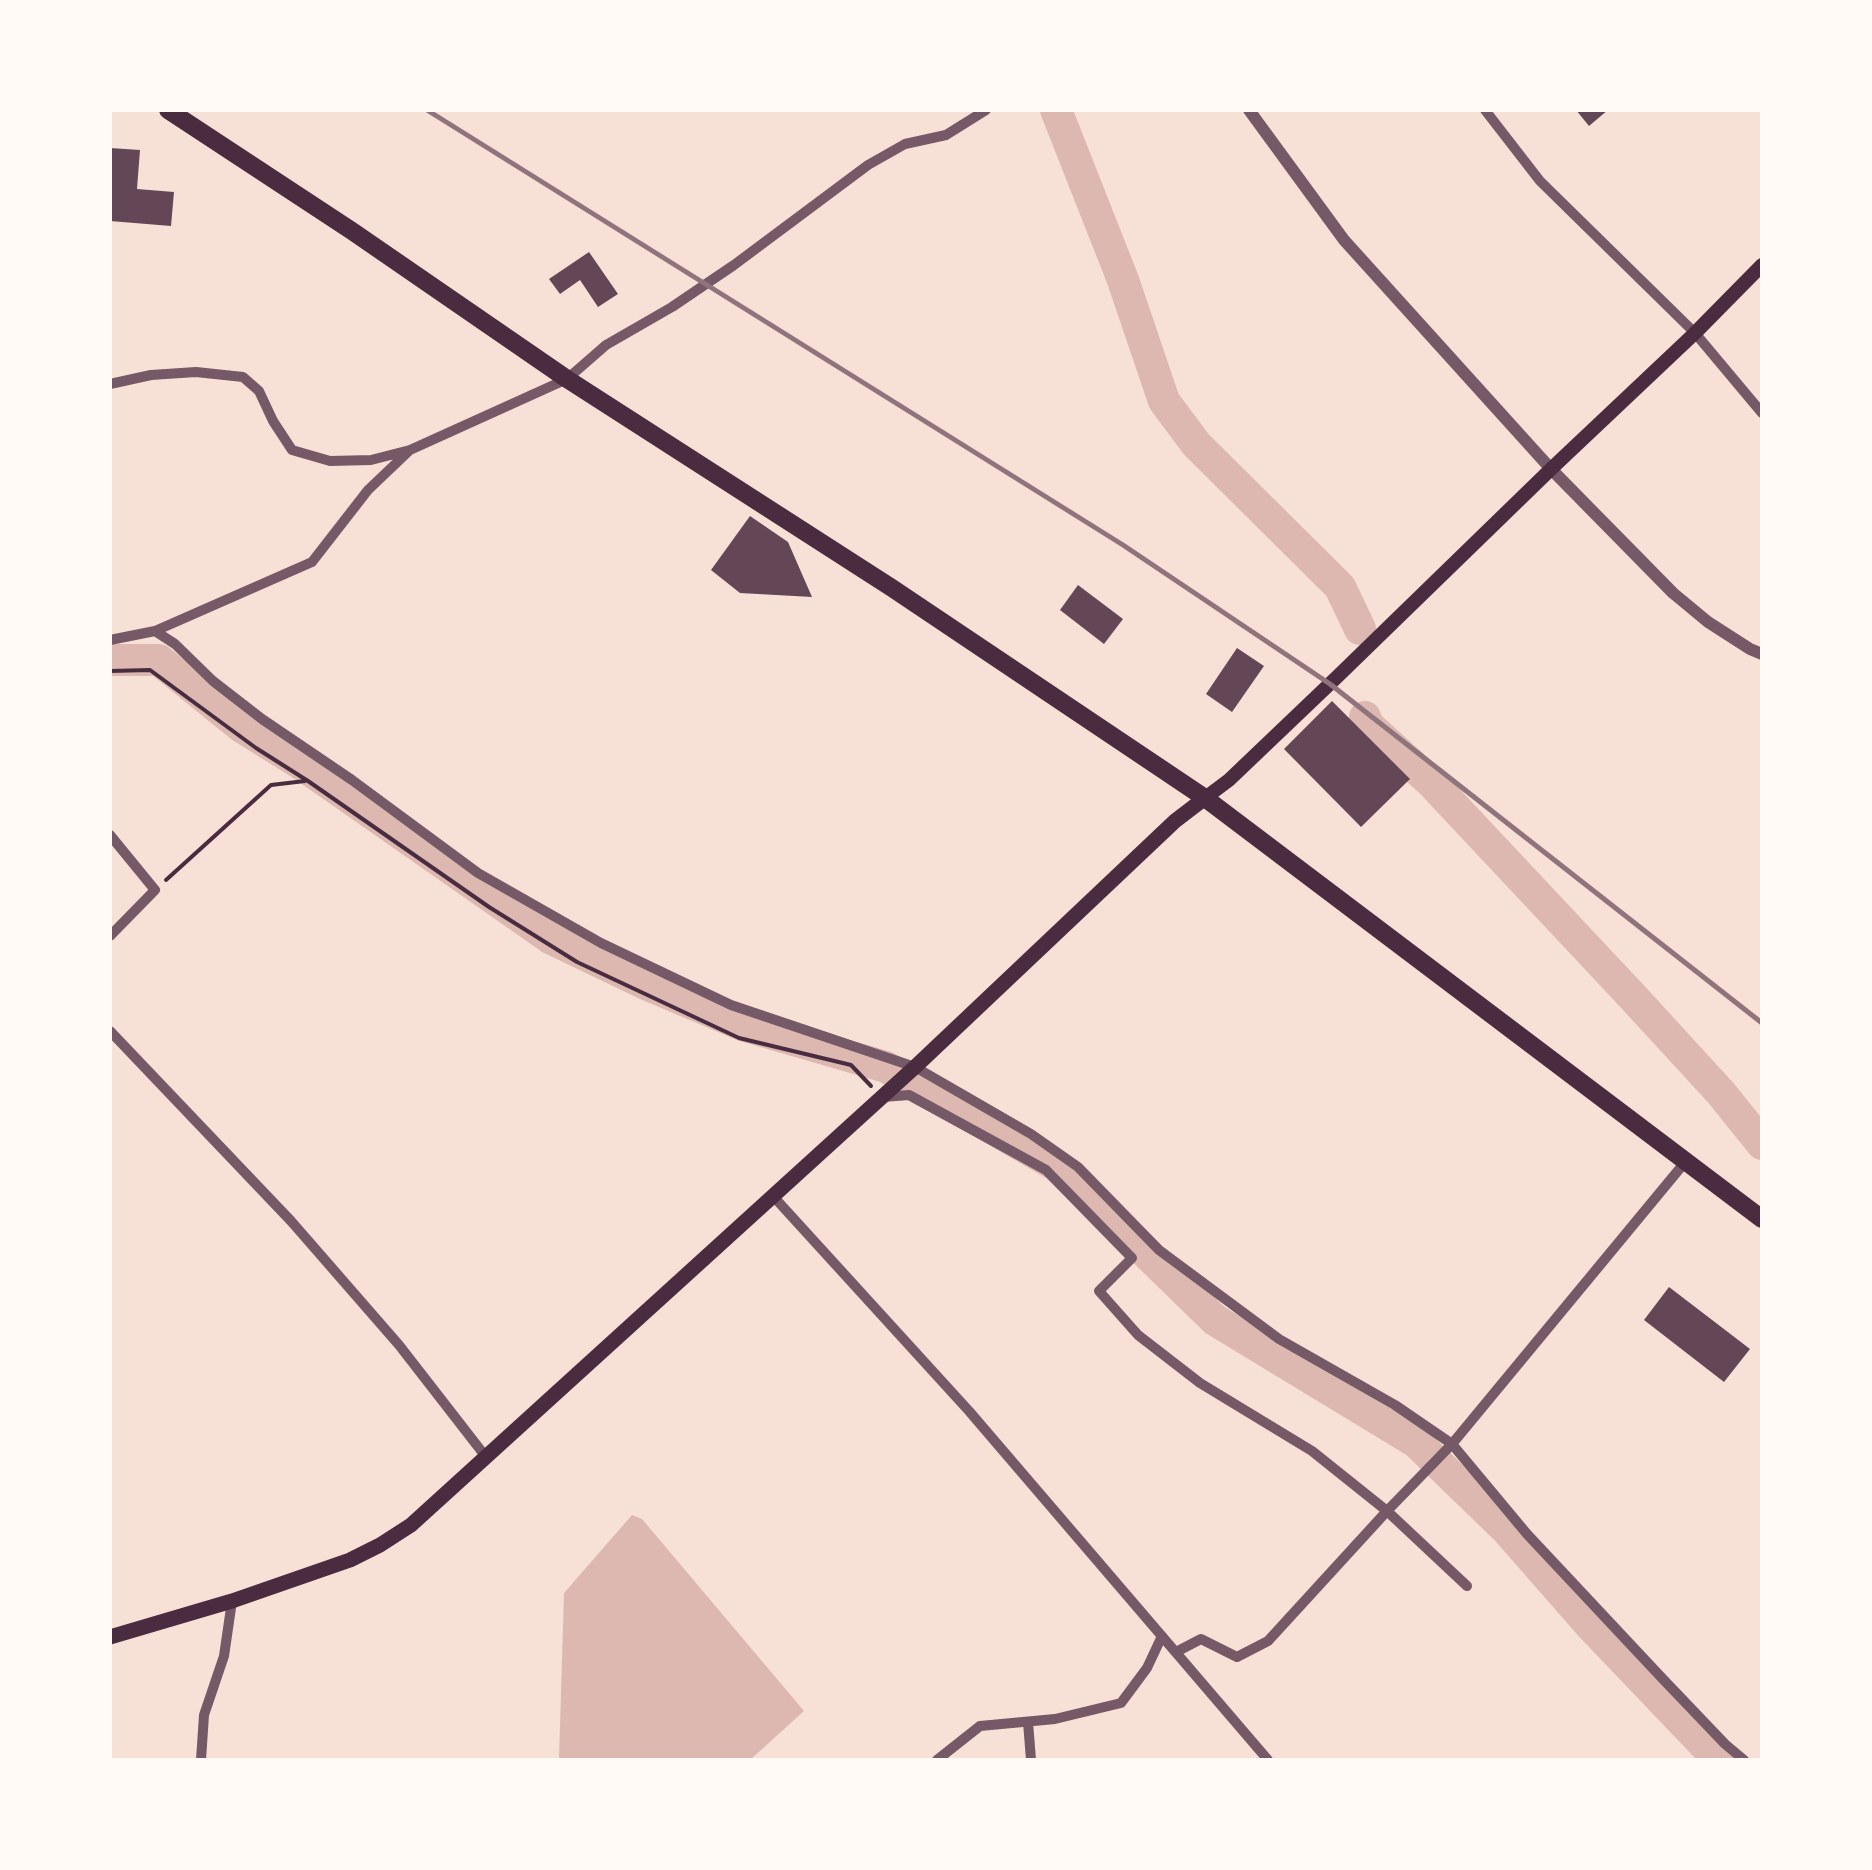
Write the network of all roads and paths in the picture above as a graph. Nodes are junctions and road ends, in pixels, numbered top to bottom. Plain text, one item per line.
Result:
1 (168, 110) edge
2 (986, 110) edge
3 (1250, 110) edge
4 (1486, 110) edge
5 (1762, 265) edge
6 (1696, 333) junction
7 (568, 379) junction
8 (110, 384) edge
9 (1762, 413) edge
10 (410, 450) junction
11 (1551, 468) junction
12 (155, 630) junction
13 (110, 640) edge
14 (1762, 654) edge
15 (308, 781) dead end
16 (1205, 798) junction
17 (110, 835) edge
18 (155, 890) junction
19 (110, 936) edge
20 (110, 1031) edge
21 (915, 1068) junction
22 (886, 1093) junction
23 (1686, 1161) junction
24 (773, 1196) junction
25 (1762, 1219) edge
26 (1452, 1444) junction
27 (486, 1457) junction
28 (1387, 1511) junction
29 (1467, 1586) dead end
30 (232, 1601) junction
31 (110, 1636) edge
32 (1162, 1636) junction
33 (1176, 1652) junction
34 (1028, 1722) junction
35 (201, 1760) edge
36 (937, 1760) edge
37 (1031, 1760) edge
38 (1268, 1760) edge
39 (1744, 1760) edge

1 - 7 highway
2 - 7 street
3 - 11 street
4 - 6 street
5 - 6 main road
6 - 9 street
6 - 11 main road
7 - 10 street
7 - 16 highway
8 - 10 street
10 - 12 street
11 - 14 street
11 - 16 main road
12 - 13 street
12 - 21 street
15 - 18 path
16 - 21 main road
16 - 23 highway
17 - 18 street
18 - 19 street
20 - 27 street
21 - 22 main road
21 - 26 street
22 - 24 main road
22 - 28 street
23 - 25 highway
23 - 26 street
24 - 27 main road
24 - 32 street
26 - 28 street
26 - 39 street
27 - 30 main road
28 - 29 street
28 - 33 street
30 - 31 main road
30 - 35 street
32 - 33 street
32 - 34 street
33 - 38 street
34 - 36 street
34 - 37 street

